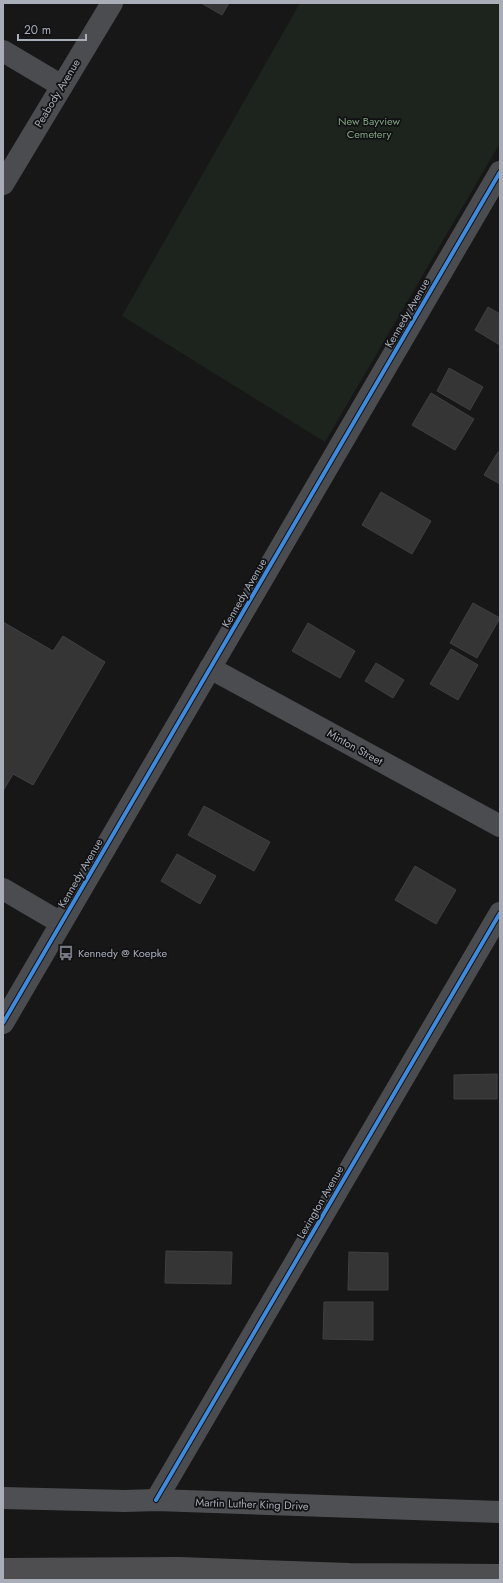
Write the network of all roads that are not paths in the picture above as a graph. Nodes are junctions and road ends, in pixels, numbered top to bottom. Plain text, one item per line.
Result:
1 (112, 3) edge
2 (3, 52) edge
3 (62, 86) junction
4 (500, 172) edge
5 (3, 184) edge
6 (210, 668) junction
7 (500, 826) edge
8 (3, 889) edge
9 (500, 913) edge
10 (61, 923) junction
11 (3, 1023) edge
12 (3, 1498) edge
13 (156, 1500) junction
14 (500, 1512) edge
15 (3, 1569) edge
16 (349, 1574) junction
17 (500, 1575) edge
18 (297, 1580) edge

1 - 3 street, Peabody Avenue
2 - 3 street
3 - 5 street, Peabody Avenue
4 - 6 street, Kennedy Avenue
6 - 7 street, Minton Street
6 - 10 street, Kennedy Avenue
8 - 10 street
9 - 13 street, Lexington Avenue
10 - 11 street, Kennedy Avenue
12 - 13 main road, Martin Luther King Drive
13 - 14 main road, Martin Luther King Drive
15 - 16 highway
16 - 17 highway
16 - 18 highway

